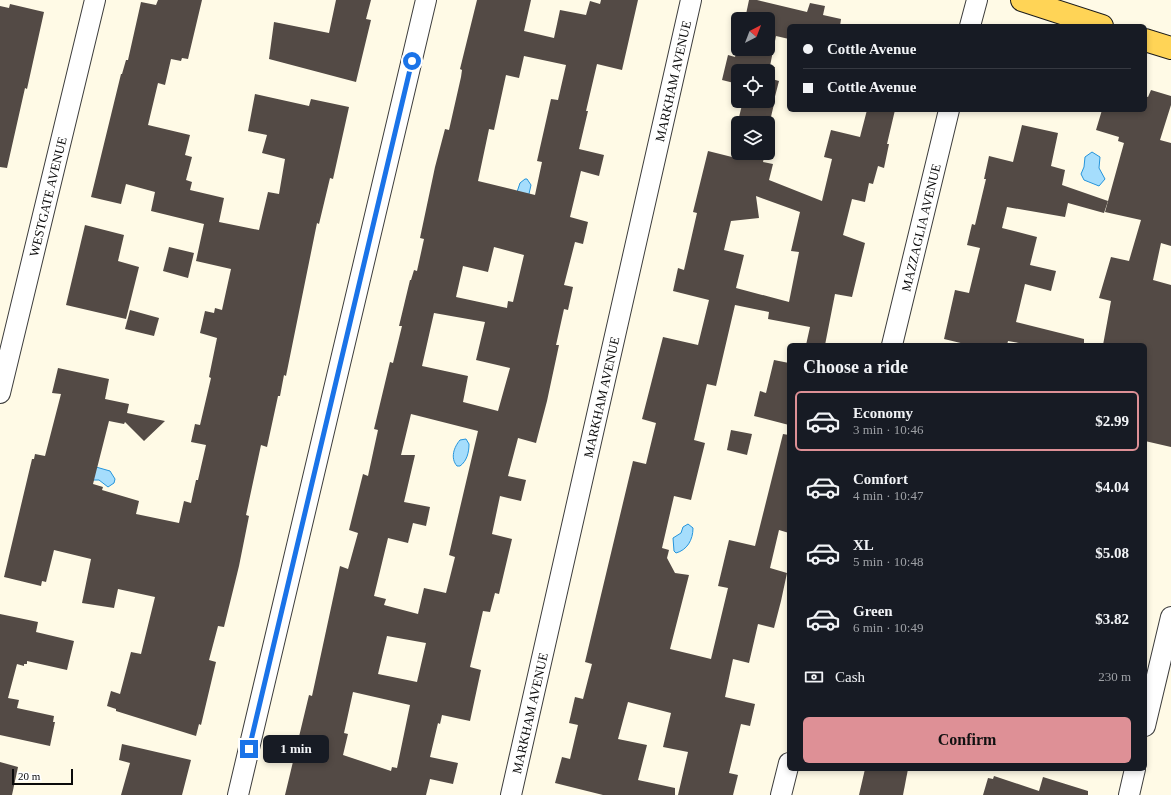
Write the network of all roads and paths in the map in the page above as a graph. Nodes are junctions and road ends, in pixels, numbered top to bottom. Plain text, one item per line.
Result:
1 (95, 0) edge
2 (426, 0) edge
3 (691, 0) edge
4 (977, 0) edge
5 (1022, 0) edge
6 (971, 24) edge
7 (1096, 24) edge
8 (1147, 41) edge
9 (1171, 48) edge
10 (949, 112) edge
11 (892, 343) edge
12 (0, 393) edge
13 (1171, 617) edge
14 (1147, 718) edge
15 (787, 771) edge
16 (1135, 771) edge
17 (238, 795) edge
18 (511, 795) edge
19 (781, 795) edge
20 (1129, 795) edge

1 - 12 street, WESTGATE AVENUE
2 - 17 street
3 - 18 street, MARKHAM AVENUE
4 - 6 street
5 - 7 main road
8 - 9 main road
10 - 11 street, MAZZAGLIA AVENUE
13 - 14 street
15 - 19 street
16 - 20 street

